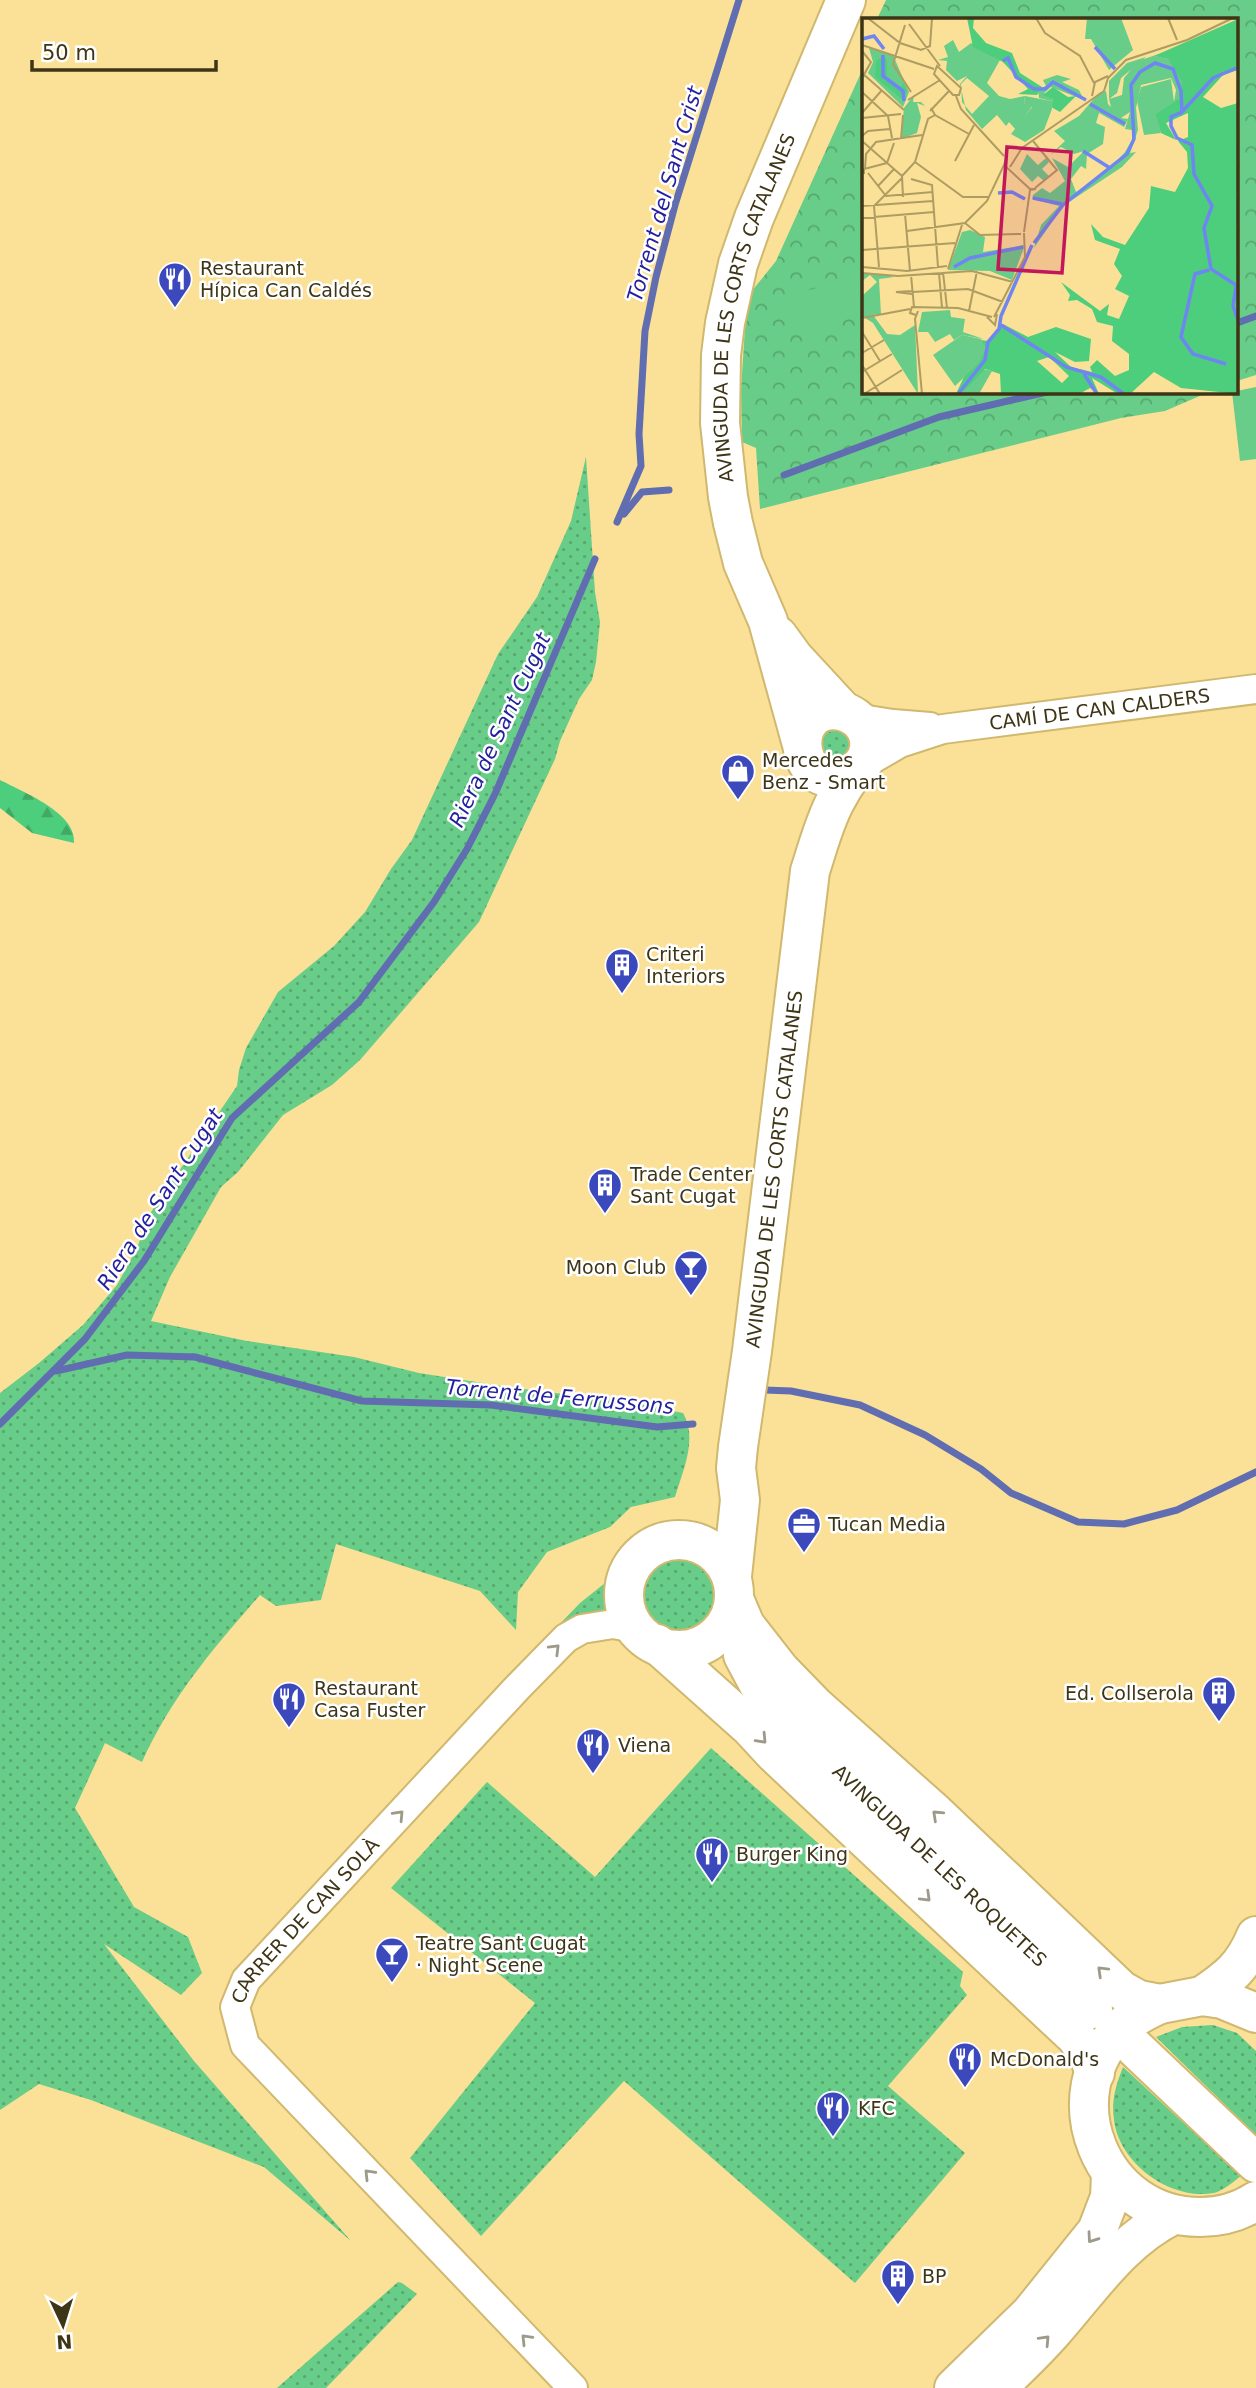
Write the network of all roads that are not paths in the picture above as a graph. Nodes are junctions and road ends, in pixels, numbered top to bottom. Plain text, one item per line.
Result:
1 (846, 0) edge
2 (768, 621) junction
3 (1256, 689) edge
4 (849, 714) junction
5 (943, 729) junction
6 (802, 749) junction
7 (857, 769) junction
8 (810, 871) junction
9 (737, 1457) junction
10 (678, 1540) junction
11 (731, 1599) junction
12 (657, 1641) junction
13 (788, 1723) junction
14 (1256, 1936) edge
15 (1202, 1996) junction
16 (1160, 2004) junction
17 (1093, 2009) dead end
18 (1256, 2012) edge
19 (1135, 2048) dead end
20 (1094, 2073) junction
21 (1256, 2163) edge
22 (1111, 2174) junction
23 (1247, 2212) edge
24 (1173, 2215) junction
25 (573, 2388) edge
26 (954, 2388) edge
27 (997, 2388) edge

1 - 2 main road, AVINGUDA DE LES CORTS CATALANES
2 - 4 main road, AVINGUDA DE LES CORTS CATALANES
2 - 6 main road, AVINGUDA DE LES CORTS CATALANES
3 - 5 street, CAMÍ DE CAN CALDERS
4 - 5 street, CAMÍ DE CAN CALDERS
4 - 6 main road
4 - 7 main road, AVINGUDA DE LES CORTS CATALANES
5 - 7 street, CAMÍ DE CAN CALDERS
6 - 7 main road
6 - 8 main road, AVINGUDA DE LES CORTS CATALANES
7 - 8 main road, AVINGUDA DE LES CORTS CATALANES
8 - 9 main road, AVINGUDA DE LES CORTS CATALANES
9 - 10 main road, AVINGUDA DE LES CORTS CATALANES
9 - 11 main road, AVINGUDA DE LES CORTS CATALANES
10 - 11 main road
10 - 12 main road
11 - 12 main road
11 - 13 main road
16 -> 11 main road
12 - 13 main road
12 -> 20 main road
25 -> 12 street, CARRER DE CAN SOLÀ
13 - 17 main road, AVINGUDA DE LES ROQUETES
14 - 15 main road
15 - 16 main road
15 - 18 main road
16 - 20 main road
19 - 21 main road
20 - 22 main road
22 - 24 main road
22 -> 26 main road
23 - 24 main road
27 -> 24 main road

